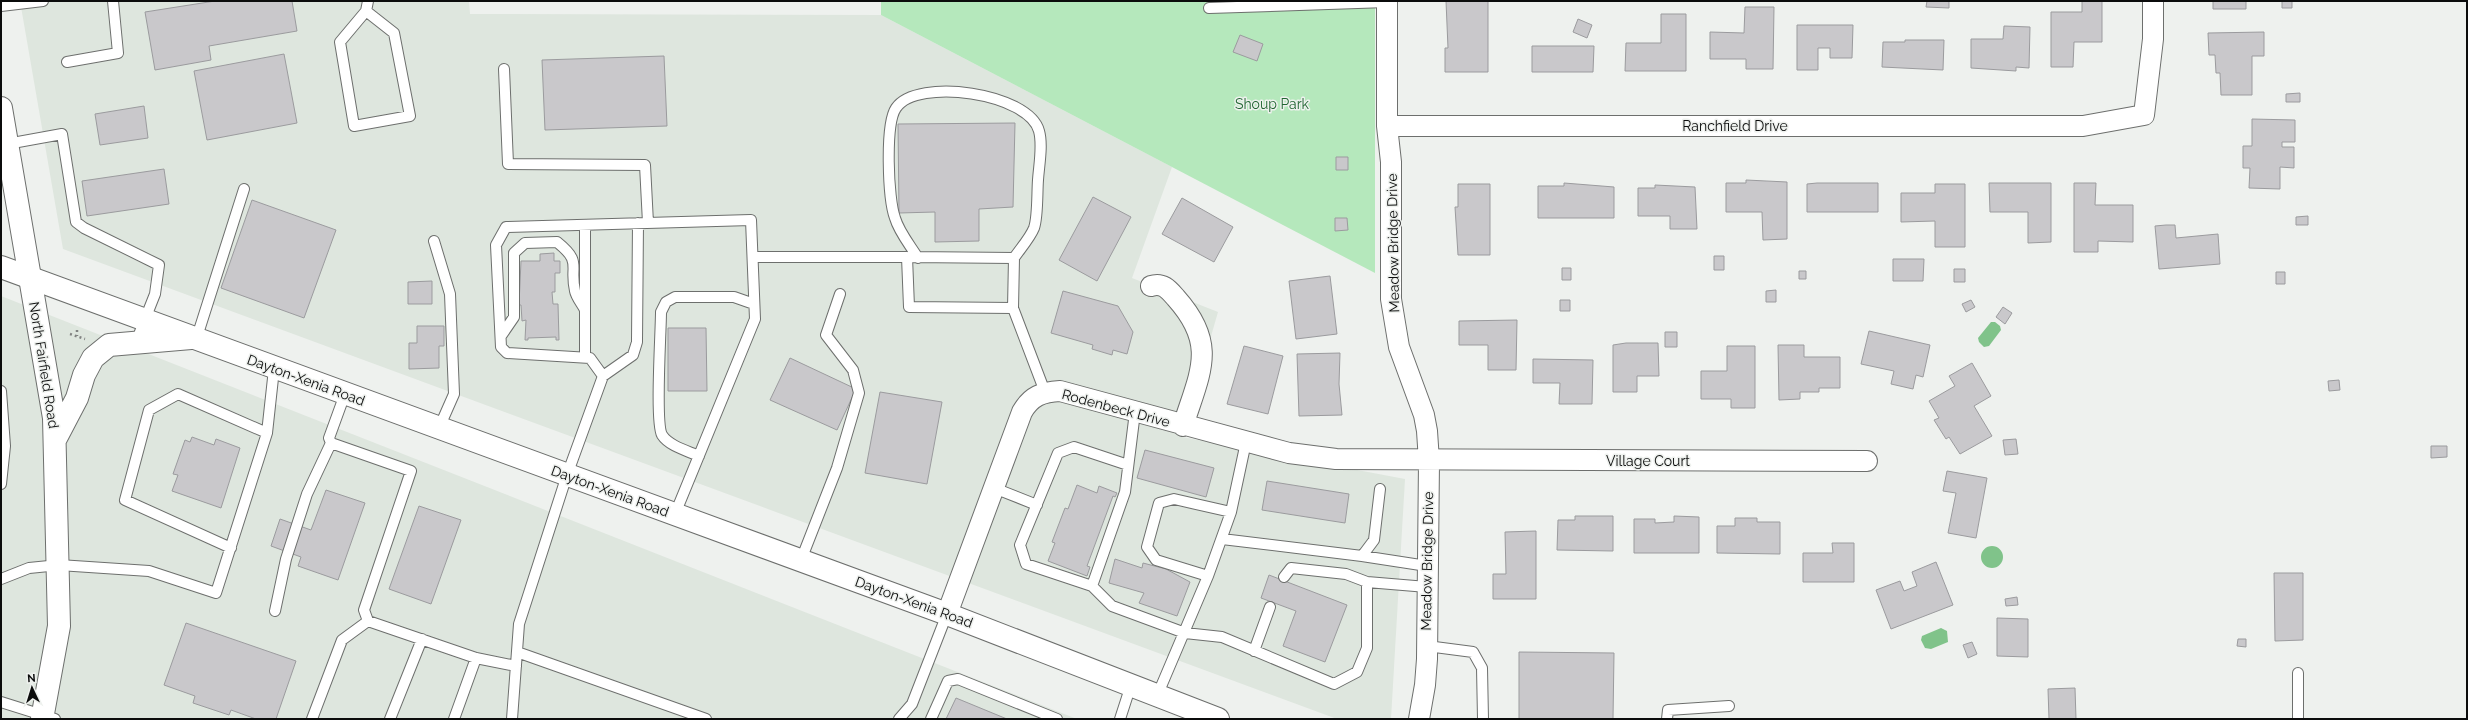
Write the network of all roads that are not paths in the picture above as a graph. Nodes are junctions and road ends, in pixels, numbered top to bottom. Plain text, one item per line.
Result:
1 (43, 1) edge
2 (113, 1) edge
3 (1387, 1) edge
4 (2153, 1) edge
5 (1, 6) edge
6 (367, 6) edge
7 (1209, 8) dead end
8 (67, 62) dead end
9 (504, 69) dead end
10 (1, 108) edge
11 (1387, 126) junction
12 (4, 149) edge
13 (244, 189) dead end
14 (643, 223) junction
15 (585, 225) junction
16 (434, 240) dead end
17 (753, 257) junction
18 (907, 257) junction
19 (918, 258) junction
20 (1014, 258) junction
21 (1, 267) edge
22 (30, 277) junction
23 (1151, 286) dead end
24 (840, 294) dead end
25 (754, 304) junction
26 (1013, 308) junction
27 (585, 310) junction
28 (145, 321) junction
29 (501, 336) junction
30 (194, 339) junction
31 (136, 342) junction
32 (587, 358) junction
33 (274, 369) junction
34 (603, 376) junction
35 (1, 391) edge
36 (1045, 392) junction
37 (345, 394) junction
38 (1135, 412) junction
39 (1183, 426) junction
40 (439, 428) junction
41 (266, 433) junction
42 (55, 441) junction
43 (1246, 442) junction
44 (331, 443) junction
45 (699, 456) junction
46 (1429, 461) junction
47 (1868, 461) dead end
48 (1128, 465) junction
49 (566, 475) junction
50 (1, 484) edge
51 (994, 488) junction
52 (1380, 489) dead end
53 (1037, 505) junction
54 (1231, 512) junction
55 (675, 514) junction
56 (1222, 539) junction
57 (231, 548) junction
58 (1362, 556) junction
59 (801, 560) junction
60 (59, 565) junction
61 (1427, 566) junction
62 (1208, 576) junction
63 (1284, 577) dead end
64 (1, 579) edge
65 (1367, 582) junction
66 (1092, 586) junction
67 (1427, 587) junction
68 (1270, 607) dead end
69 (276, 611) dead end
70 (947, 614) junction
71 (368, 621) junction
72 (1185, 633) junction
73 (422, 639) junction
74 (1426, 646) junction
75 (1254, 651) junction
76 (517, 652) junction
77 (476, 658) junction
78 (516, 666) junction
79 (2298, 673) dead end
80 (1131, 685) junction
81 (1158, 696) junction
82 (1, 702) edge
83 (1729, 706) dead end
84 (47, 718) edge
85 (312, 719) edge
86 (390, 719) edge
87 (454, 719) edge
88 (512, 719) edge
89 (706, 719) edge
90 (899, 719) edge
91 (931, 719) edge
92 (1057, 719) edge
93 (1120, 719) edge
94 (1218, 719) edge
95 (1419, 719) edge
96 (1483, 719) edge
97 (1667, 719) edge
98 (2298, 719) edge

1 - 5 lane
2 - 8 lane
3 - 7 lane
3 - 11 street, Meadow Bridge Drive
4 - 11 street, Ranchfield Drive
6 - 6 lane
9 - 14 lane
10 - 12 main road, North Fairfield Road
11 - 46 street, Meadow Bridge Drive
12 - 22 main road, North Fairfield Road
12 - 28 lane
13 - 30 lane
14 - 15 lane
14 - 17 lane
14 - 34 lane
15 - 27 lane
15 - 29 lane
16 - 40 lane
17 - 18 lane
17 - 25 lane
18 - 19 lane
18 - 26 lane
19 - 20 lane
19 - 20 lane
20 - 26 lane
21 - 22 main road, Dayton-Xenia Road
22 - 28 main road, Dayton-Xenia Road
22 - 42 main road, North Fairfield Road
23 - 39 street
24 - 59 lane
25 - 45 lane
25 - 45 lane
26 - 36 lane
27 - 29 lane
27 - 32 lane
28 - 30 main road, Dayton-Xenia Road
28 - 31 lane
29 - 32 lane
30 - 31 main road
30 - 33 main road, Dayton-Xenia Road
31 - 42 main road
32 - 34 lane
33 - 37 main road, Dayton-Xenia Road
33 - 41 lane
34 - 49 lane
35 - 50 lane
36 - 38 street, Rodenbeck Drive
36 - 51 street, Rodenbeck Drive
37 - 40 main road, Dayton-Xenia Road
37 - 44 lane
38 - 39 street, Rodenbeck Drive
38 - 48 lane
39 - 43 street, Rodenbeck Drive
40 - 49 main road, Dayton-Xenia Road
41 - 57 lane
41 - 57 lane
42 - 60 main road, North Fairfield Road
43 - 46 street, Rodenbeck Drive
43 - 54 lane
44 - 69 lane
44 - 71 lane
45 - 55 lane
46 - 47 street, Village Court
46 - 61 street, Meadow Bridge Drive
48 - 53 lane
48 - 66 lane
49 - 55 main road, Dayton-Xenia Road
49 - 76 lane
51 - 53 lane
51 - 70 street, Rodenbeck Drive
52 - 58 lane
53 - 66 lane
54 - 56 lane
54 - 62 lane
55 - 59 main road, Dayton-Xenia Road
56 - 58 lane
56 - 62 lane
57 - 60 lane
58 - 61 lane
59 - 70 main road, Dayton-Xenia Road
60 - 64 lane
60 - 84 main road, North Fairfield Road
61 - 67 street, Meadow Bridge Drive
62 - 72 lane
63 - 65 lane
65 - 67 lane
65 - 75 lane
66 - 72 lane
67 - 74 street, Meadow Bridge Drive
68 - 75 lane
70 - 80 main road, Dayton-Xenia Road
70 - 90 lane
71 - 73 lane
71 - 85 lane
72 - 75 lane
72 - 81 lane
73 - 77 lane
73 - 86 lane
74 - 95 street, Meadow Bridge Drive
74 - 96 lane
76 - 78 lane
76 - 89 lane
77 - 78 lane
77 - 87 lane
78 - 88 lane
79 - 98 lane
80 - 81 main road, Dayton-Xenia Road
80 - 93 lane
81 - 94 main road, Dayton-Xenia Road
82 - 84 lane
83 - 97 lane
91 - 92 lane

